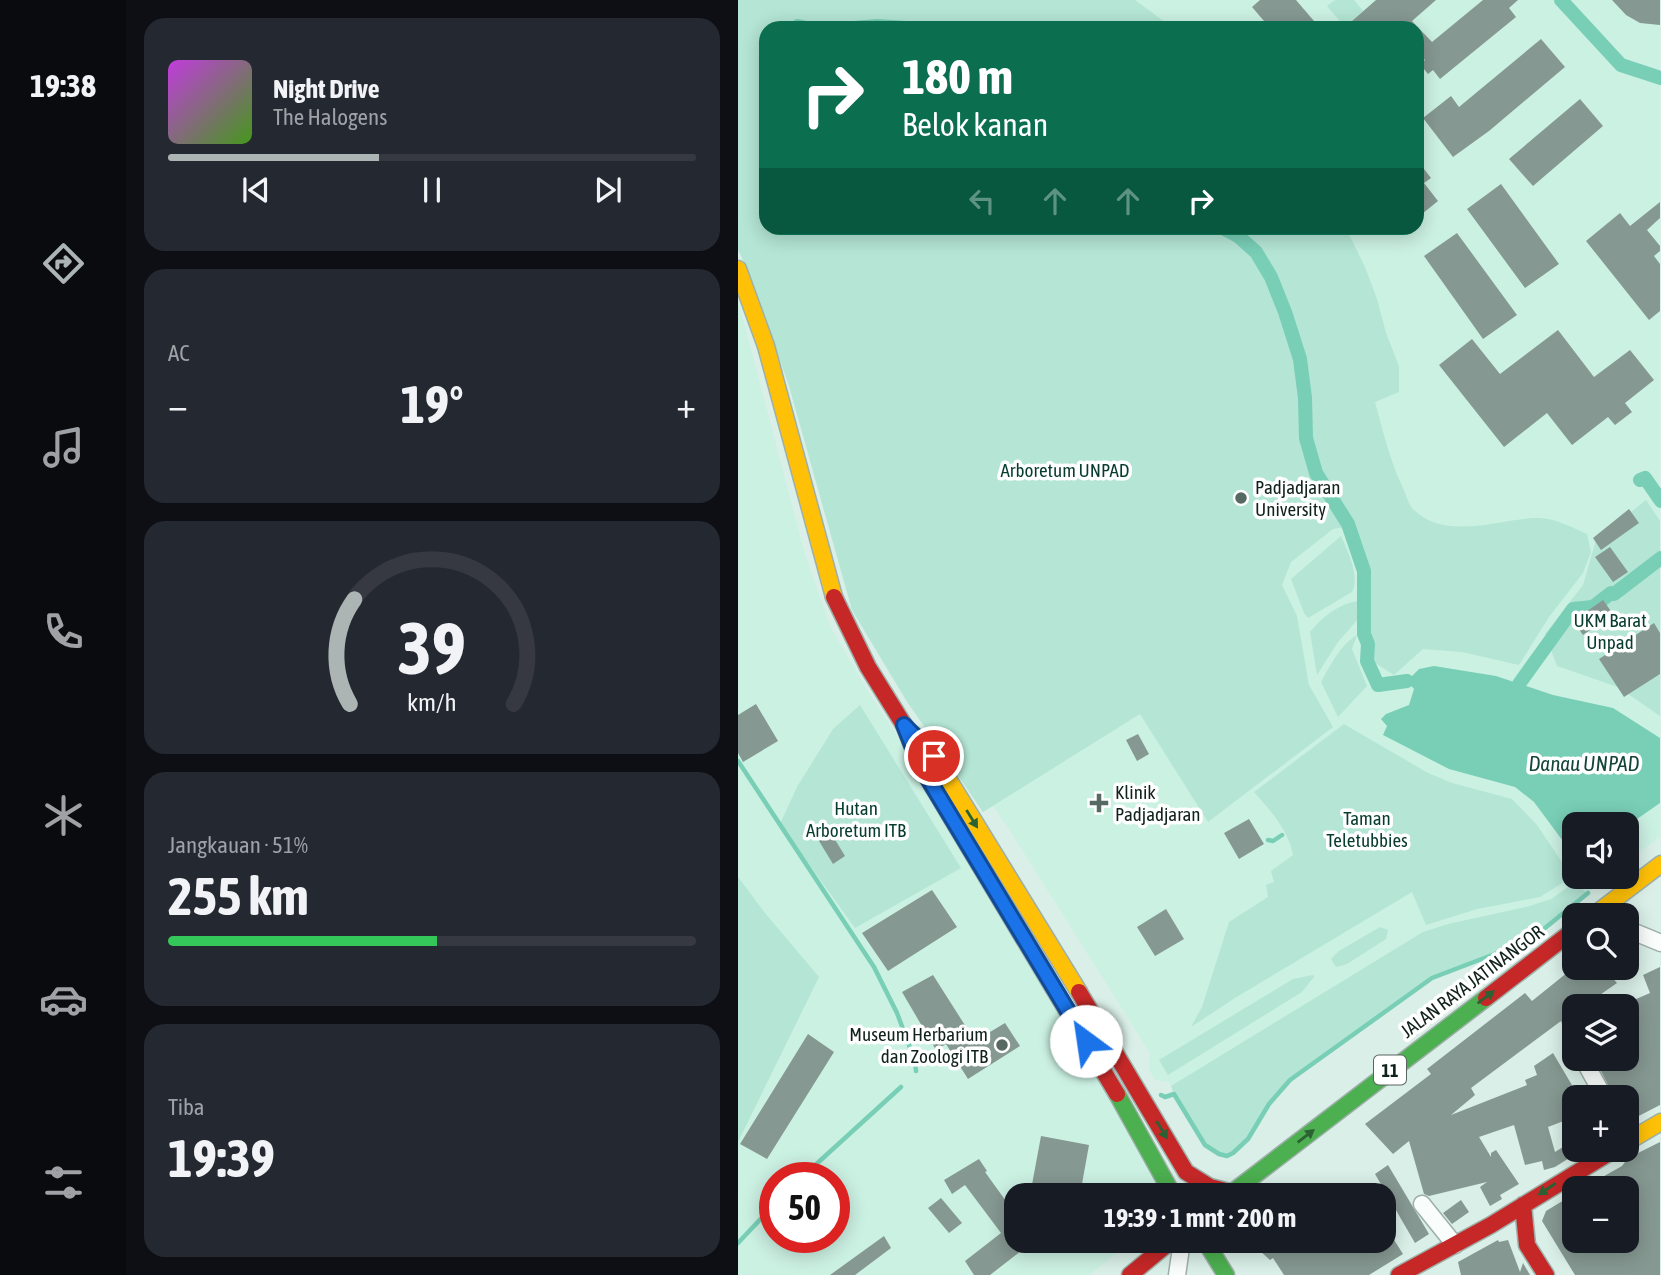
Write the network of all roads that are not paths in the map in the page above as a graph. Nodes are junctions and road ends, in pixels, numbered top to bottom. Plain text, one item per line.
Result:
1 (738, 269) edge
2 (904, 725) junction
3 (1660, 864) edge
4 (1610, 903) edge
5 (1639, 934) edge
6 (1562, 939) edge
7 (1660, 943) edge
8 (1127, 1071) junction
9 (1110, 1082) junction
10 (1660, 1122) edge
11 (1639, 1135) edge
12 (1594, 1162) edge
13 (1166, 1183) edge
14 (1205, 1183) edge
15 (1245, 1183) edge
16 (1422, 1204) dead end
17 (1523, 1205) junction
18 (1509, 1235) junction
19 (1455, 1245) junction
20 (1157, 1253) edge
21 (1180, 1253) edge
22 (1213, 1253) edge
23 (1130, 1275) edge
24 (1177, 1275) edge
25 (1226, 1275) edge
26 (1399, 1275) edge
27 (1546, 1275) edge

1 - 2 main road
2 -> 8 main road
2 - 9 main road
3 - 4 main road
5 - 7 street
15 -> 6 main road, JALAN RAYA JATINANGOR / 11
8 - 9 street
8 -> 14 main road
9 - 13 main road
10 - 11 main road
12 -> 17 main road
16 - 19 street
17 - 18 main road
17 - 18 main road
18 - 19 main road
18 - 27 main road
19 - 26 main road
20 - 23 main road
21 - 24 street
22 - 25 main road

